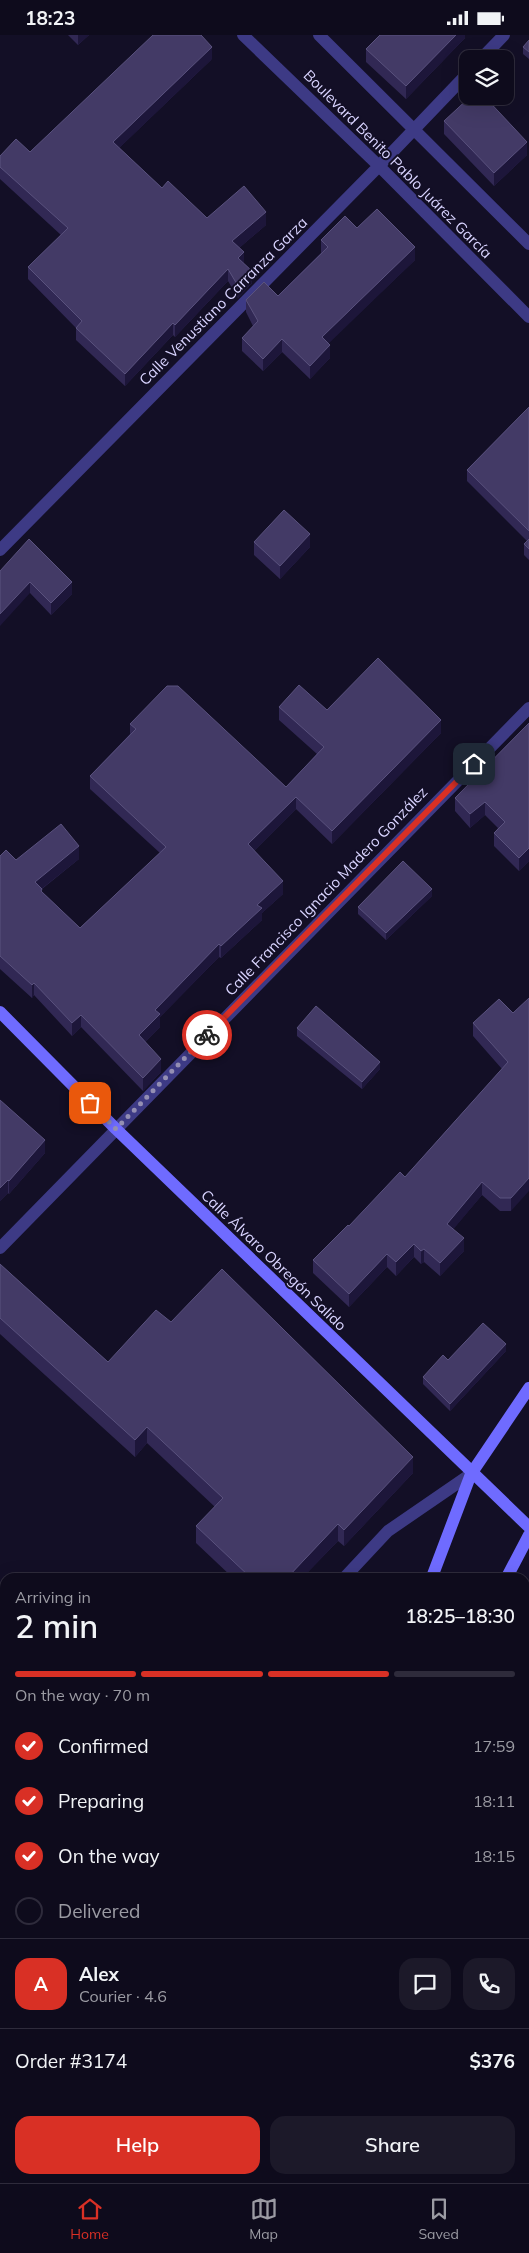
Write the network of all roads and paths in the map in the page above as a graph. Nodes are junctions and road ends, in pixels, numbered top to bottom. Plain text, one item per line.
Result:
1 (244, 35) edge
2 (319, 35) edge
3 (504, 35) edge
4 (490, 50) edge
5 (459, 83) edge
6 (415, 129) junction
7 (379, 166) junction
8 (529, 244) edge
9 (529, 317) edge
10 (0, 551) edge
11 (529, 708) edge
12 (0, 1012) edge
13 (116, 1129) junction
14 (0, 1248) edge
15 (529, 1388) edge
16 (472, 1474) junction
17 (529, 1527) edge
18 (529, 1535) edge
19 (349, 1573) edge
20 (434, 1573) edge
21 (509, 1573) edge

1 - 7 street, Boulevard Benito Pablo Juárez García
2 - 6 street
3 - 4 street
5 - 6 street, Calle Venustiano Carranza Garza
6 - 7 street, Calle Venustiano Carranza Garza
6 - 8 street
7 - 9 street, Boulevard Benito Pablo Juárez García
7 - 10 street, Calle Venustiano Carranza Garza
11 - 13 street, Calle Francisco Ignacio Madero González
12 - 13 street, Calle Álvaro Obregón Salido
13 - 14 street, Calle Francisco Ignacio Madero González
13 - 16 street, Calle Álvaro Obregón Salido
15 - 16 street
16 - 17 street, Calle Álvaro Obregón Salido
16 - 19 street
16 - 20 street
18 - 21 street

